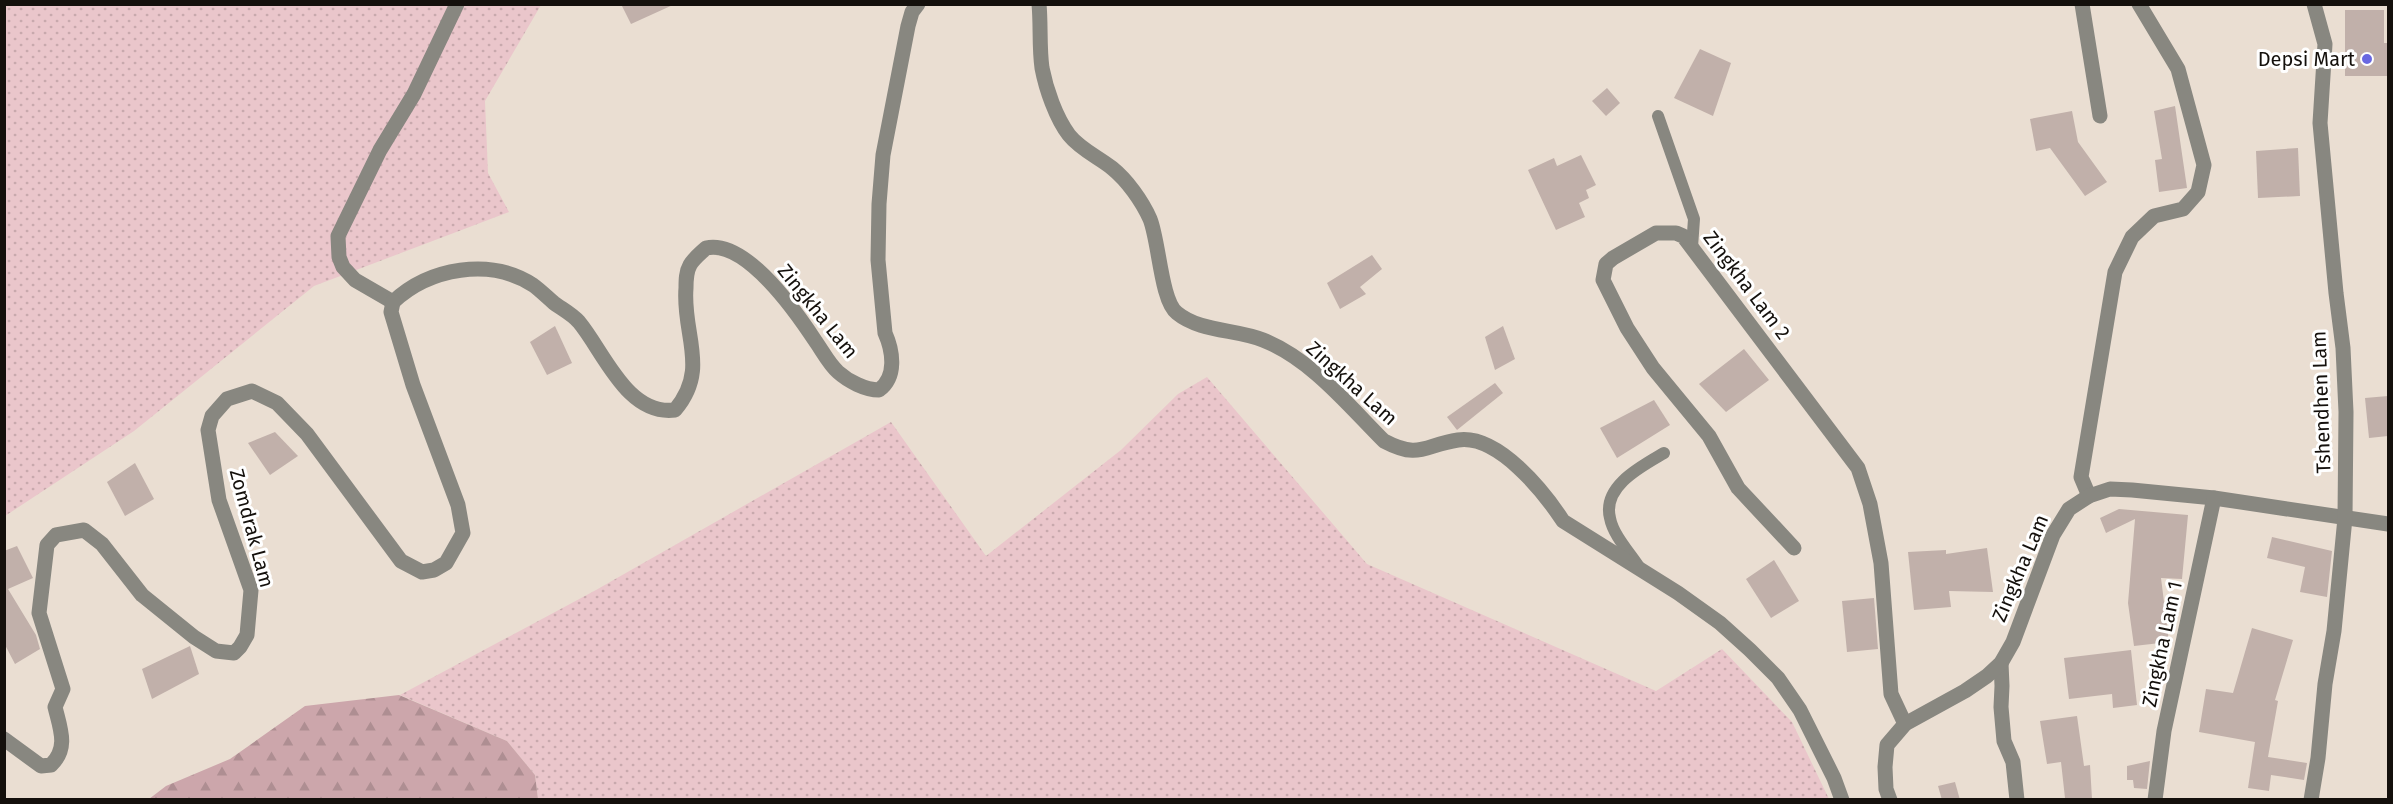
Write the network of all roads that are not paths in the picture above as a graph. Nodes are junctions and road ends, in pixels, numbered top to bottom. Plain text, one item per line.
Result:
1 (457, 4) edge
2 (918, 4) edge
3 (1039, 4) edge
4 (2082, 4) edge
5 (2139, 4) edge
6 (2314, 4) edge
7 (1658, 116) dead end
8 (2100, 116) dead end
9 (1692, 247) junction
10 (393, 302) junction
11 (1664, 453) dead end
12 (2089, 496) junction
13 (2214, 498) junction
14 (2345, 518) junction
15 (2388, 524) edge
16 (1794, 548) dead end
17 (1641, 571) junction
18 (2001, 663) junction
19 (1905, 724) junction
20 (4, 739) edge
21 (1842, 800) edge
22 (1890, 800) edge
23 (2018, 800) edge
24 (2155, 800) edge
25 (2311, 800) edge

1 - 10 street
2 - 10 street, Zingkha Lam
3 - 17 street, Zingkha Lam
4 - 8 street
5 - 12 street
6 - 14 street, Tshendhen Lam
7 - 9 lane
9 - 16 street, Zingkha Lam 2
9 - 19 street, Zingkha Lam 2
10 - 20 street, Zomdrak Lam
11 - 17 lane
12 - 13 street, Zingkha Lam
12 - 18 street, Zingkha Lam
13 - 14 street, Zingkha Lam
13 - 24 street, Zingkha Lam 1
14 - 15 street, Zingkha Lam
14 - 25 street, Tshendhen Lam
17 - 21 street, Zingkha Lam
18 - 19 street, Zingkha Lam
18 - 23 street
19 - 22 street, Zingkha Lam

